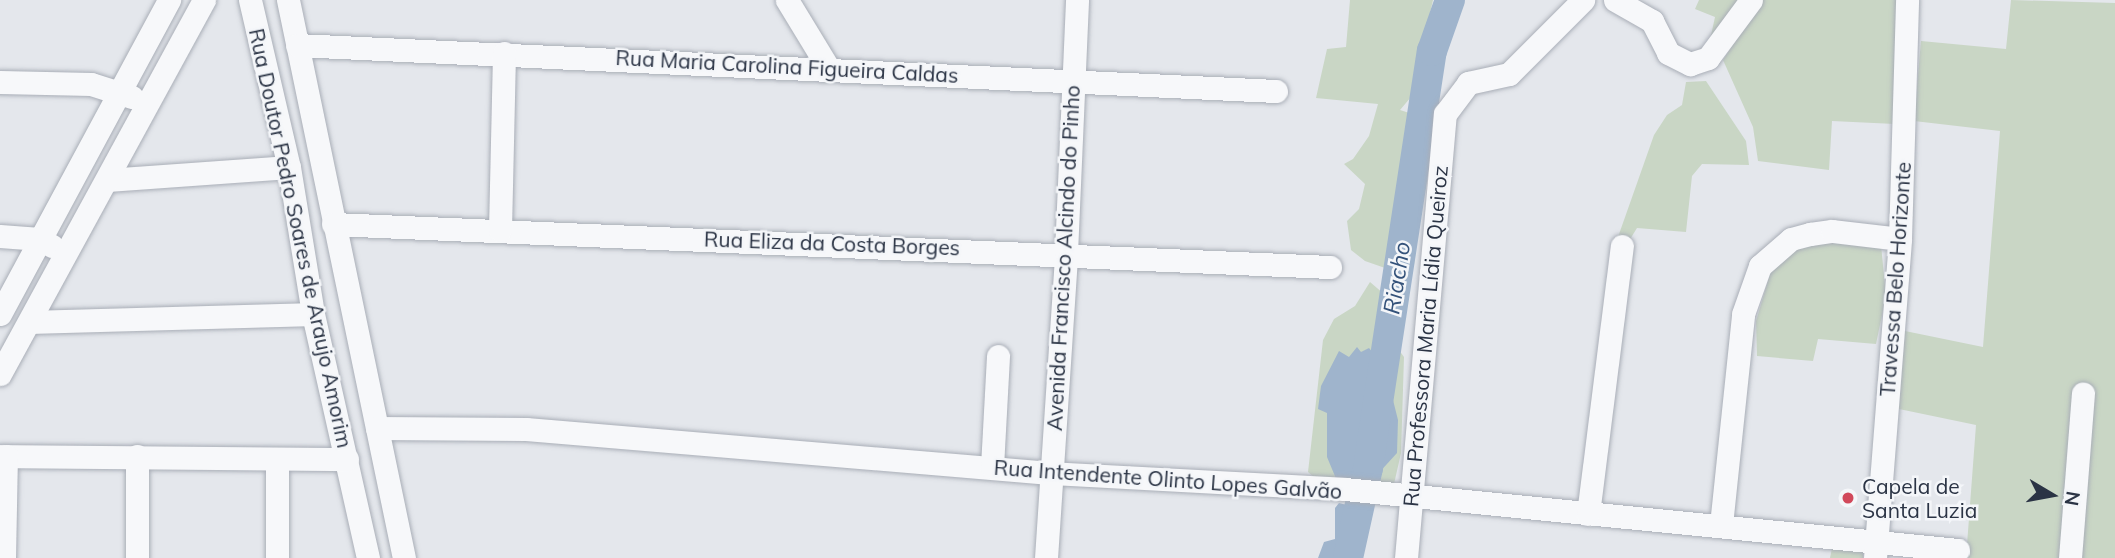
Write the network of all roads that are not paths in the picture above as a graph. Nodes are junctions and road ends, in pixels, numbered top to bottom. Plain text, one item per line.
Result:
1 (169, 0) edge
2 (204, 0) edge
3 (250, 0) edge
4 (288, 0) edge
5 (787, 0) edge
6 (1077, 0) edge
7 (1583, 0) edge
8 (1615, 0) edge
9 (1751, 0) edge
10 (1907, 0) edge
11 (297, 45) junction
12 (504, 53) junction
13 (829, 69) junction
14 (1073, 79) junction
15 (0, 82) edge
16 (1276, 90) dead end
17 (119, 92) junction
18 (148, 103) junction
19 (289, 167) junction
20 (108, 180) junction
21 (333, 224) junction
22 (500, 230) junction
23 (0, 236) edge
24 (40, 239) junction
25 (1900, 239) junction
26 (1622, 246) dead end
27 (1066, 253) junction
28 (66, 256) junction
29 (1330, 267) dead end
30 (0, 314) edge
31 (313, 314) junction
32 (31, 322) junction
33 (998, 356) dead end
34 (0, 374) edge
35 (2083, 394) dead end
36 (377, 428) junction
37 (3, 456) edge
38 (137, 456) junction
39 (277, 459) junction
40 (347, 459) junction
41 (992, 467) junction
42 (1050, 473) junction
43 (389, 488) junction
44 (354, 490) junction
45 (1409, 499) junction
46 (1588, 514) junction
47 (1721, 525) junction
48 (1876, 548) edge
49 (1958, 550) dead end
50 (4, 558) edge
51 (137, 558) edge
52 (277, 558) edge
53 (369, 558) edge
54 (404, 558) edge
55 (1046, 558) edge
56 (1406, 558) edge
57 (2070, 558) edge

1 - 17 street
2 - 18 street
3 - 19 street, Rua Doutor Pedro Soares de Araujo Amorim
4 - 11 street, Rua Doutor Pedro Soares de Araujo Amorim
5 - 13 street
6 - 14 street, Avenida Francisco Alcindo do Pinho
7 - 45 street, Rua Professora Maria Lídia Queiroz
8 - 9 street
10 - 25 street, Travessa Belo Horizonte
11 - 12 street, Rua Maria Carolina Figueira Caldas
11 - 21 street, Rua Doutor Pedro Soares de Araujo Amorim
12 - 13 street, Rua Maria Carolina Figueira Caldas
12 - 22 street
13 - 14 street, Rua Maria Carolina Figueira Caldas
14 - 16 street, Rua Maria Carolina Figueira Caldas
14 - 27 street, Avenida Francisco Alcindo do Pinho
15 - 17 street
17 - 18 street
17 - 24 street
18 - 20 street
19 - 20 street
19 - 31 street, Rua Doutor Pedro Soares de Araujo Amorim
20 - 28 street
21 - 22 street, Rua Eliza da Costa Borges
21 - 36 street, Rua Doutor Pedro Soares de Araujo Amorim
22 - 27 street, Rua Eliza da Costa Borges
23 - 24 street
24 - 28 street
24 - 30 street
25 - 47 street
25 - 48 street, Travessa Belo Horizonte
26 - 46 street
27 - 29 street, Rua Eliza da Costa Borges
27 - 42 street, Avenida Francisco Alcindo do Pinho
28 - 32 street
31 - 32 street
31 - 40 street, Rua Doutor Pedro Soares de Araujo Amorim
32 - 34 street
33 - 41 street
35 - 57 street
36 - 41 street, Rua Intendente Olinto Lopes Galvão
36 - 43 street, Rua Doutor Pedro Soares de Araujo Amorim
37 - 38 street
37 - 50 street
38 - 39 street
38 - 51 street
39 - 40 street
39 - 52 street
40 - 44 street, Rua Doutor Pedro Soares de Araujo Amorim
41 - 42 street, Rua Intendente Olinto Lopes Galvão
42 - 45 street, Rua Intendente Olinto Lopes Galvão
42 - 55 street, Avenida Francisco Alcindo do Pinho
43 - 44 street
43 - 54 street, Rua Doutor Pedro Soares de Araujo Amorim
44 - 53 street, Rua Doutor Pedro Soares de Araujo Amorim
45 - 46 street, Rua Intendente Olinto Lopes Galvão
45 - 56 street, Rua Professora Maria Lídia Queiroz
46 - 47 street, Rua Intendente Olinto Lopes Galvão
47 - 48 street, Rua Intendente Olinto Lopes Galvão
48 - 49 street, Rua Intendente Olinto Lopes Galvão

